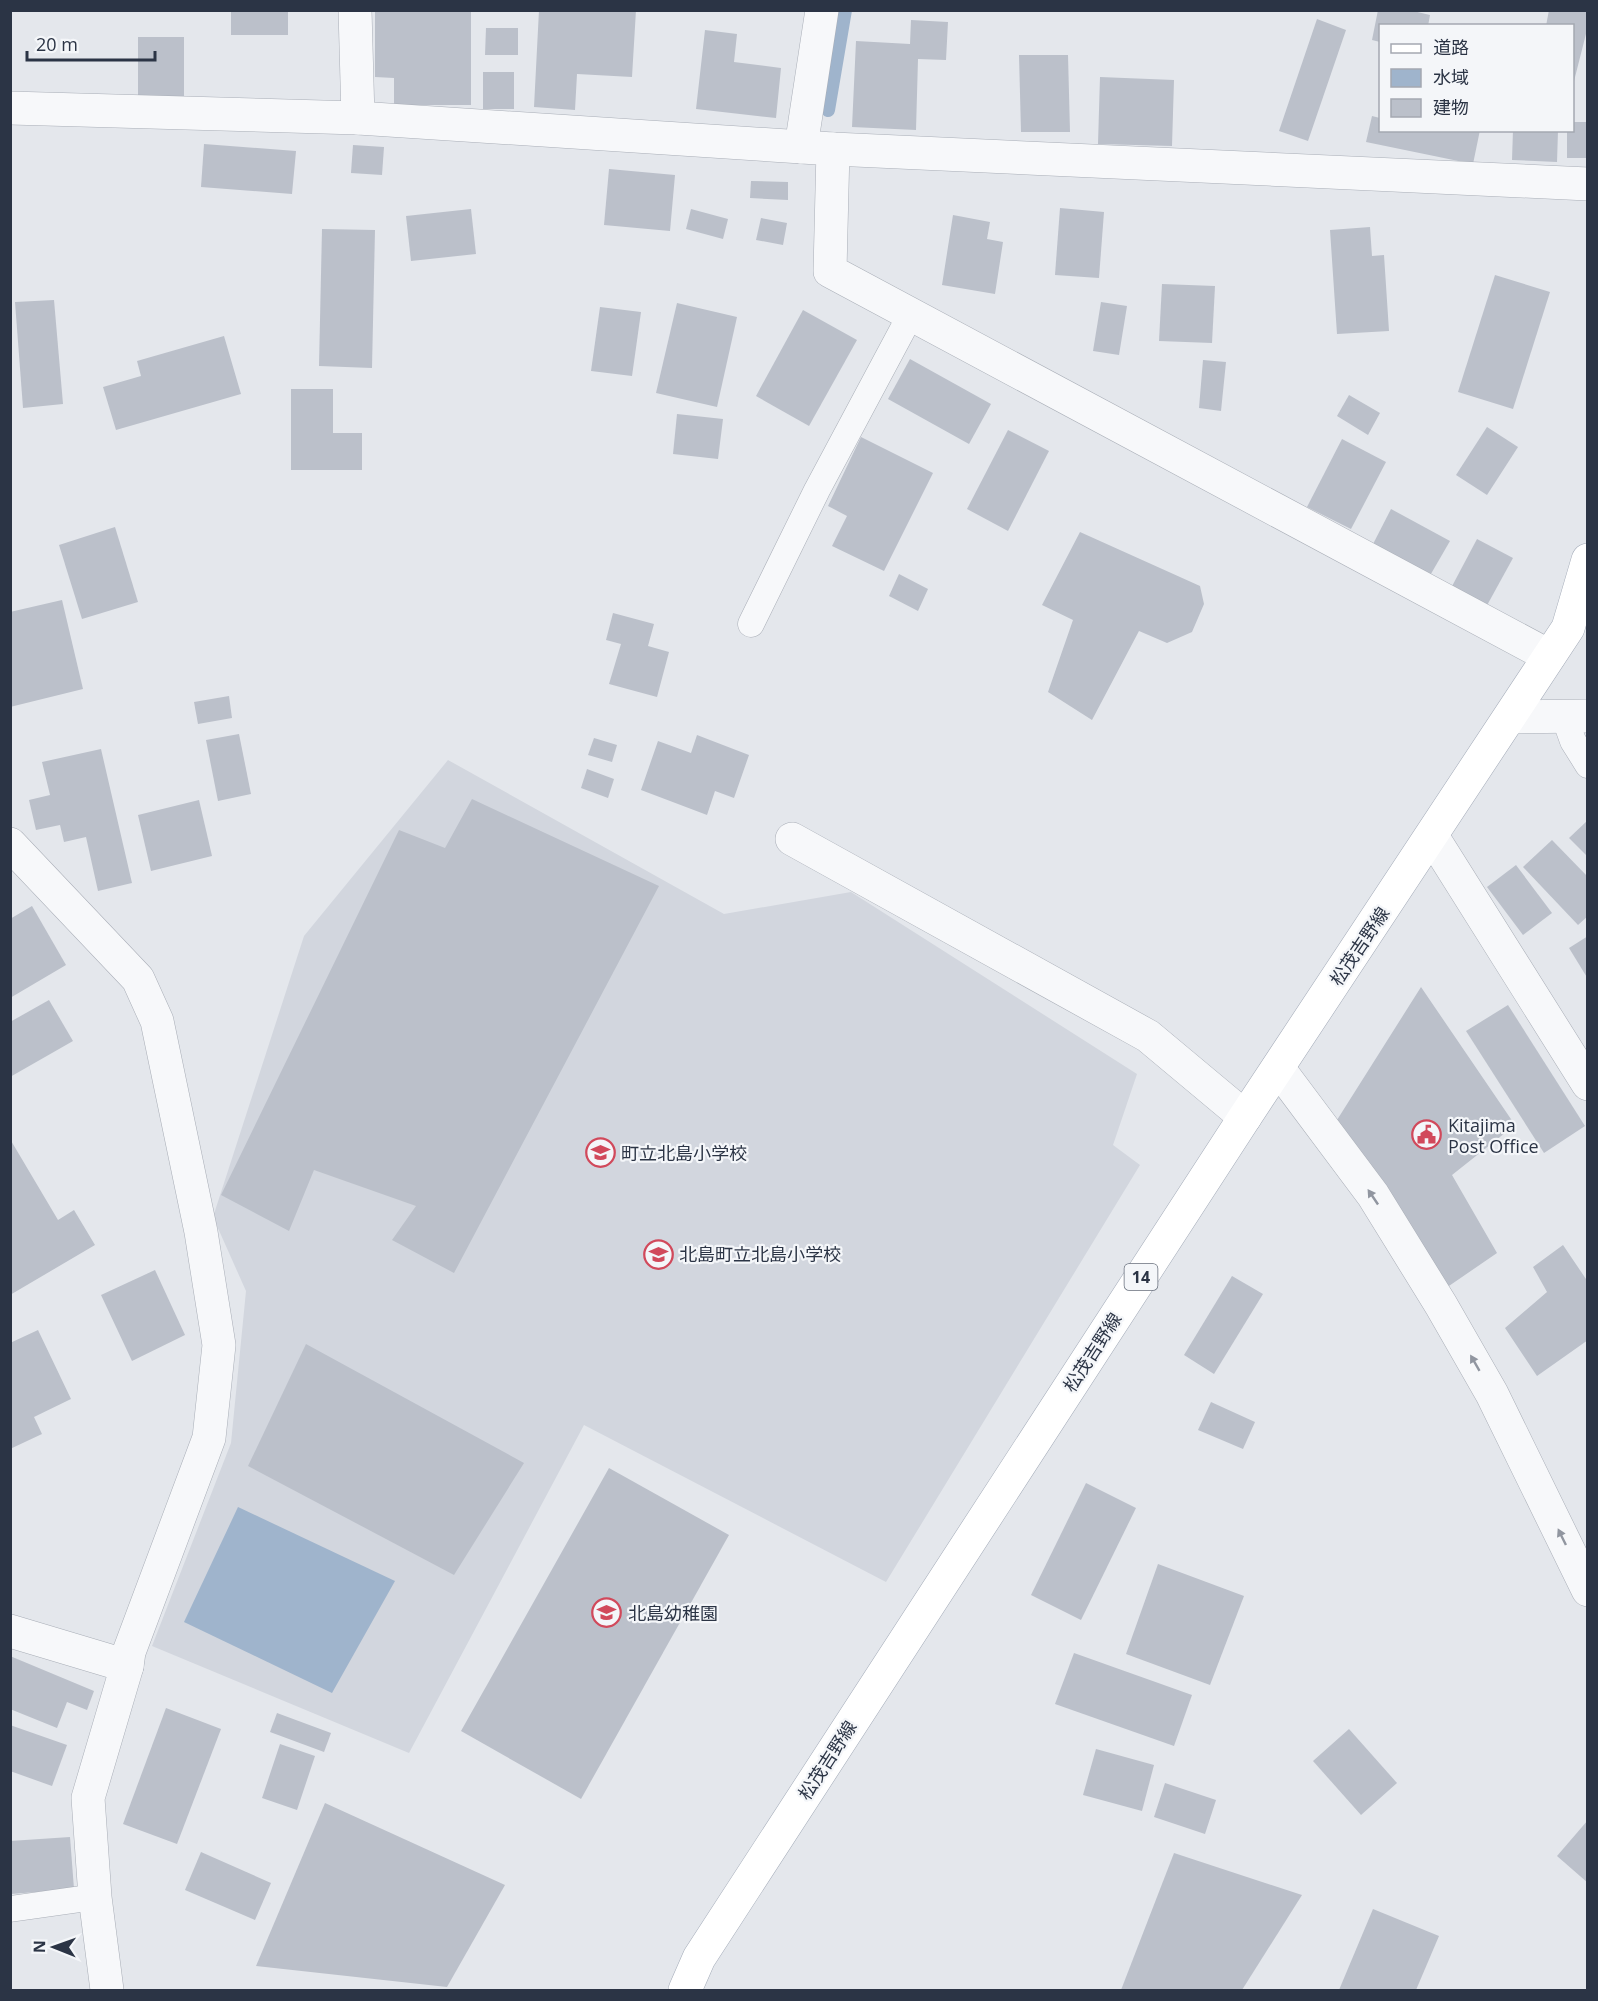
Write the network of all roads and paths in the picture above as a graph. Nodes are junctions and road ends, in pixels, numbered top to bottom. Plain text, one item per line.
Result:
1 (355, 10) edge
2 (822, 10) edge
3 (10, 108) edge
4 (358, 118) junction
5 (801, 147) junction
6 (833, 149) junction
7 (1587, 184) edge
8 (911, 314) junction
9 (1587, 560) edge
10 (751, 624) dead end
11 (1549, 656) junction
12 (1576, 716) edge
13 (1510, 717) junction
14 (1587, 765) edge
15 (1432, 836) junction
16 (792, 838) dead end
17 (10, 844) edge
18 (1278, 1068) junction
19 (1587, 1084) edge
20 (1245, 1118) junction
21 (1587, 1590) edge
22 (10, 1631) edge
23 (127, 1666) junction
24 (95, 1897) junction
25 (10, 1909) edge
26 (107, 1990) edge
27 (684, 1990) edge

1 - 4 street
2 - 5 street
3 - 4 street
4 - 5 street
5 - 6 street
6 - 7 street
6 - 8 street
8 - 10 lane
8 - 11 street
9 - 11 main road, 松茂吉野線 / 14
11 - 13 main road, 松茂吉野線 / 14
12 - 13 street
12 - 14 lane
13 - 15 main road, 松茂吉野線 / 14
15 - 18 main road, 松茂吉野線 / 14
15 - 19 street
16 - 20 street
17 - 23 street
18 - 20 main road, 松茂吉野線 / 14
21 -> 18 street
20 - 27 main road, 松茂吉野線 / 14
22 - 23 street
23 - 24 street
24 - 25 lane
24 - 26 street

